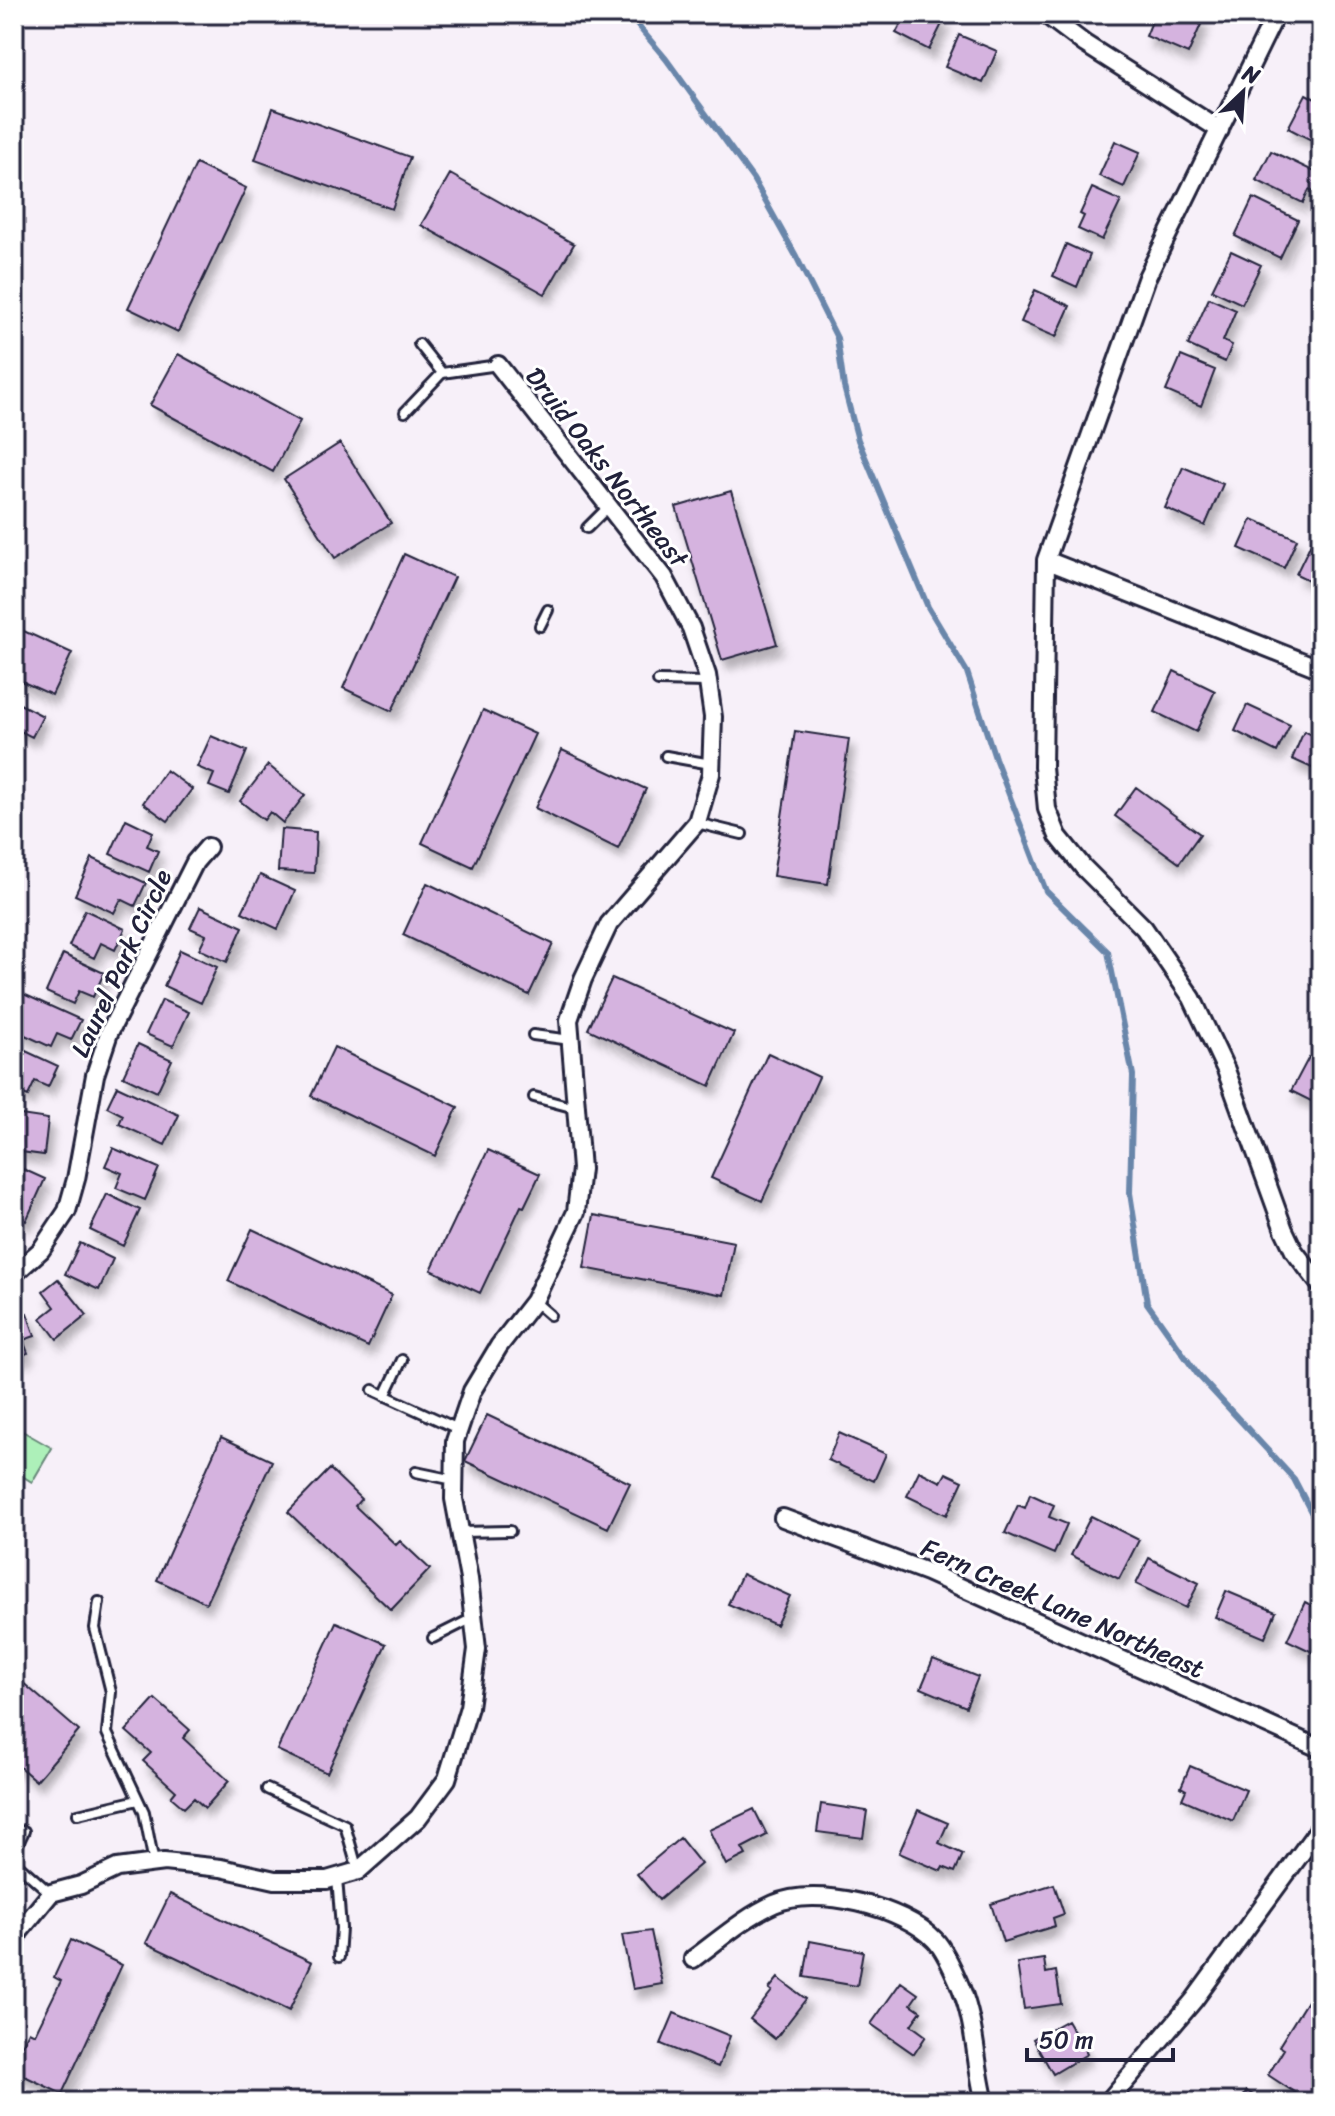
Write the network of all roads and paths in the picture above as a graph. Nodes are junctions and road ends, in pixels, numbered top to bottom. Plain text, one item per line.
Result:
1 (1045, 14) edge
2 (1276, 14) edge
3 (1220, 130) junction
4 (419, 344) dead end
5 (498, 365) joint
6 (442, 373) junction
7 (405, 412) dead end
8 (609, 506) junction
9 (587, 528) dead end
10 (1046, 560) junction
11 (548, 610) dead end
12 (540, 626) dead end
13 (1321, 669) edge
14 (658, 681) dead end
15 (708, 682) junction
16 (666, 756) dead end
17 (711, 764) junction
18 (697, 822) junction
19 (742, 834) dead end
20 (208, 847) dead end
21 (533, 1035) dead end
22 (571, 1040) junction
23 (534, 1097) dead end
24 (576, 1108) junction
25 (14, 1274) edge
26 (1316, 1280) edge
27 (534, 1301) junction
28 (550, 1315) dead end
29 (402, 1360) dead end
30 (373, 1390) dead end
31 (385, 1396) junction
32 (459, 1429) junction
33 (416, 1472) dead end
34 (454, 1480) junction
35 (783, 1518) dead end
36 (510, 1531) dead end
37 (460, 1532) junction
38 (99, 1602) dead end
39 (473, 1617) junction
40 (433, 1638) dead end
41 (1321, 1749) edge
42 (267, 1789) dead end
43 (138, 1800) junction
44 (78, 1814) dead end
45 (1321, 1826) edge
46 (24, 1831) dead end
47 (14, 1852) edge
48 (14, 1861) edge
49 (154, 1863) junction
50 (358, 1871) junction
51 (336, 1877) junction
52 (51, 1893) junction
53 (14, 1946) edge
54 (339, 1957) dead end
55 (693, 1959) dead end
56 (985, 2102) edge
57 (1108, 2102) edge

1 - 3 street
2 - 3 street
3 - 10 street
4 - 6 lane
5 - 6 lane
5 - 8 street, Druid Oaks Northeast
6 - 7 lane
8 - 9 lane
8 - 15 street, Druid Oaks Northeast
10 - 13 street
10 - 26 street
11 - 12 lane
14 - 15 lane
15 - 17 street, Druid Oaks Northeast
16 - 17 lane
17 - 18 street, Druid Oaks Northeast
18 - 19 lane
18 - 22 street, Druid Oaks Northeast
20 - 25 street, Laurel Park Circle
21 - 22 lane
22 - 24 street, Druid Oaks Northeast
23 - 24 lane
24 - 27 street, Druid Oaks Northeast
27 - 28 lane
27 - 32 street, Druid Oaks Northeast
29 - 31 lane
30 - 31 lane
31 - 32 lane
32 - 34 street, Druid Oaks Northeast
33 - 34 lane
34 - 37 street, Druid Oaks Northeast
35 - 41 street, Fern Creek Lane Northeast
36 - 37 lane
37 - 39 street, Druid Oaks Northeast
38 - 43 lane
39 - 40 lane
39 - 50 street, Druid Oaks Northeast
42 - 50 lane
43 - 44 lane
43 - 49 lane
45 - 57 street
46 - 47 lane
48 - 52 lane
49 - 51 street, Druid Oaks Northeast
49 - 52 street, Druid Oaks Northeast
50 - 51 street, Druid Oaks Northeast
51 - 54 lane
52 - 53 street
55 - 56 street

